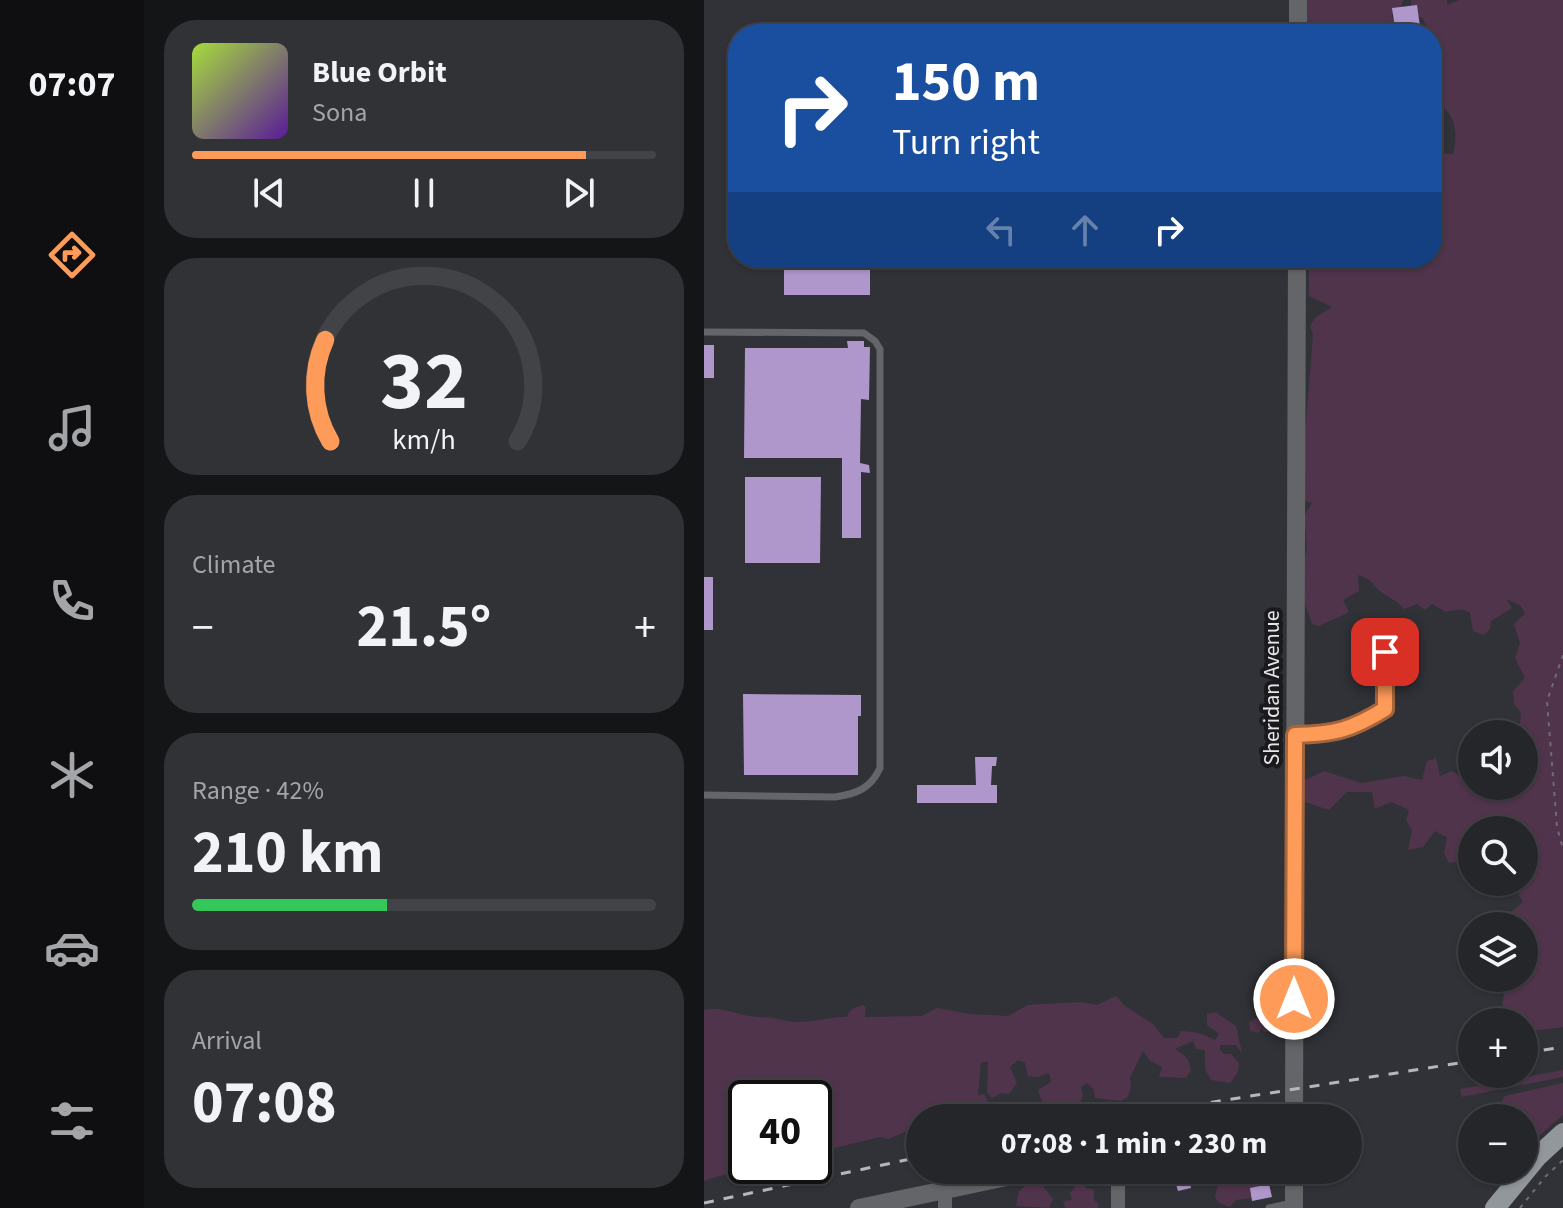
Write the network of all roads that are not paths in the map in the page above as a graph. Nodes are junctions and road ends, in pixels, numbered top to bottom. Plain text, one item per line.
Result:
1 (1298, 0) edge
2 (1298, 24) edge
3 (1297, 268) edge
4 (704, 332) edge
5 (1385, 652) dead end
6 (1295, 735) junction
7 (704, 795) edge
8 (1292, 1104) edge
9 (1563, 1133) edge
10 (994, 1184) edge
11 (1118, 1184) edge
12 (1294, 1184) edge
13 (945, 1199) edge
14 (1294, 1206) edge
15 (859, 1208) edge
16 (1118, 1208) edge
17 (1269, 1208) edge
18 (1495, 1208) edge

1 - 2 street
3 - 6 street, Sheridan Avenue
4 - 7 lane
5 - 6 lane
6 - 8 street, Sheridan Avenue
9 - 18 main road
10 - 13 street
11 - 16 street
12 - 14 street
13 - 15 street
14 - 17 lane

